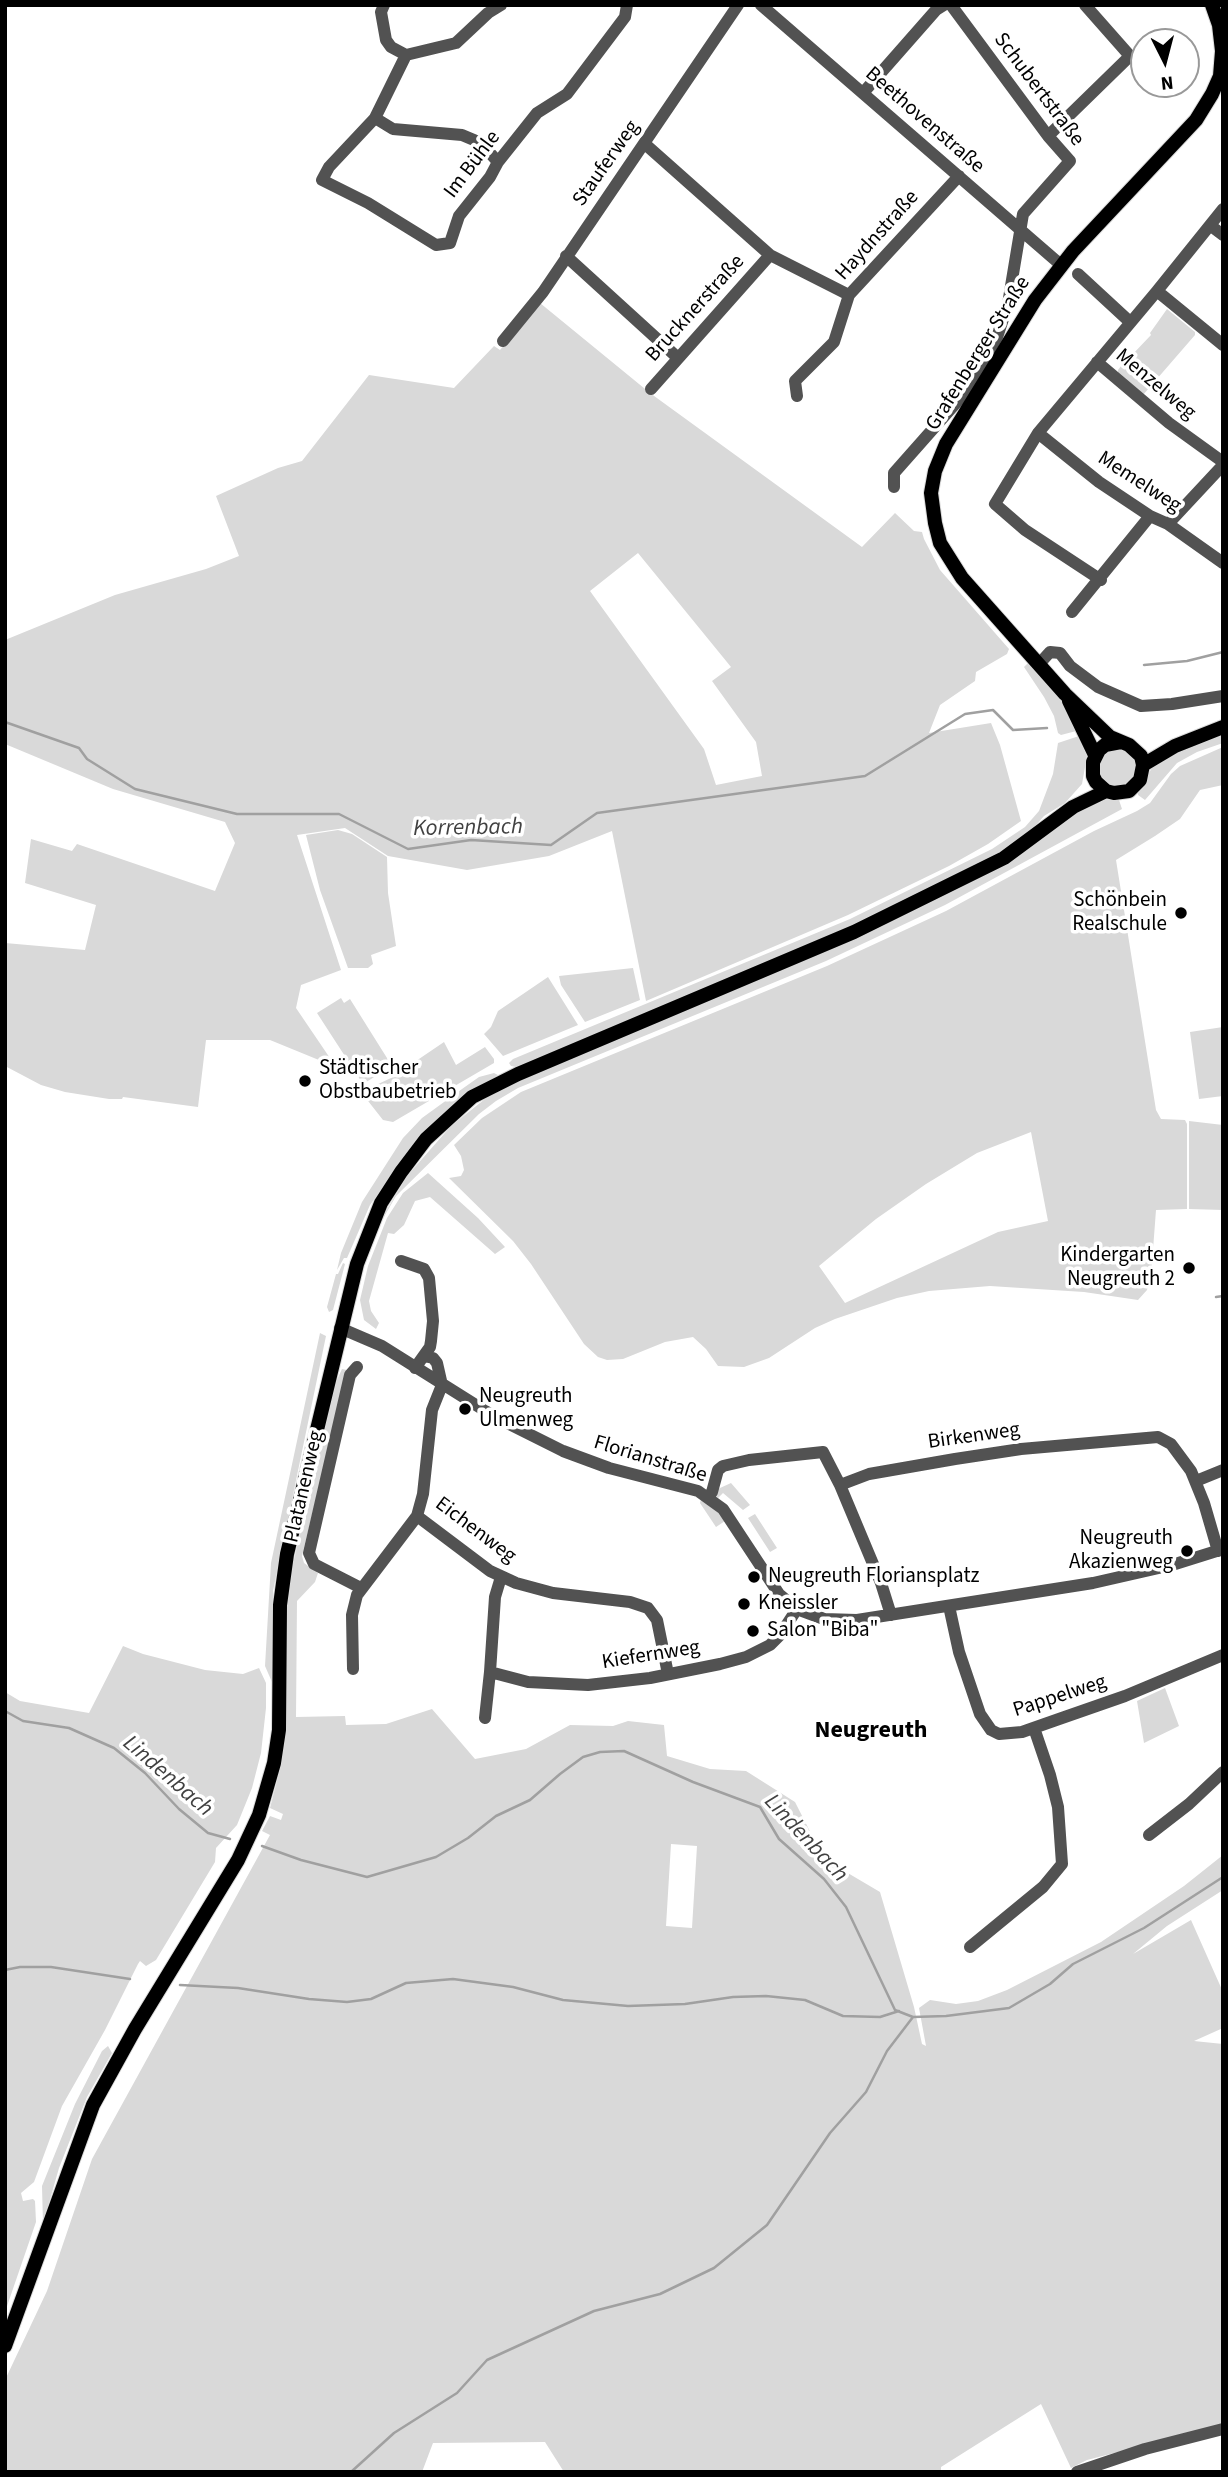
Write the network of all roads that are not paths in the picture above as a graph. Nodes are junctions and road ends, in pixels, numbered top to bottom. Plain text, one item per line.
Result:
1 (384, 5) edge
2 (500, 5) edge
3 (627, 5) edge
4 (738, 5) edge
5 (761, 5) edge
6 (944, 5) edge
7 (951, 5) edge
8 (1086, 5) edge
9 (1212, 5) edge
10 (1222, 51) edge
11 (406, 55) junction
12 (863, 93) junction
13 (374, 118) junction
14 (1048, 135) junction
15 (645, 144) junction
16 (498, 162) junction
17 (959, 176) junction
18 (1223, 209) edge
19 (1211, 226) junction
20 (1021, 230) junction
21 (1223, 235) edge
22 (770, 255) junction
23 (566, 256) junction
24 (1061, 265) junction
25 (1078, 274) dead end
26 (1157, 292) junction
27 (849, 295) junction
28 (1130, 322) junction
29 (503, 341) dead end
30 (1223, 345) edge
31 (678, 358) junction
32 (1097, 362) junction
33 (651, 389) dead end
34 (797, 396) dead end
35 (1038, 433) junction
36 (1223, 464) edge
37 (894, 487) dead end
38 (1150, 516) junction
39 (1168, 524) junction
40 (1223, 563) edge
41 (1101, 580) junction
42 (1072, 612) dead end
43 (1040, 663) junction
44 (1065, 694) junction
45 (1223, 696) edge
46 (1223, 727) edge
47 (1125, 743) junction
48 (1175, 746) junction
49 (1095, 755) junction
50 (1143, 765) junction
51 (1093, 776) junction
52 (1107, 791) junction
53 (1073, 807) junction
54 (401, 1261) dead end
55 (340, 1328) junction
56 (424, 1356) junction
57 (357, 1367) dead end
58 (415, 1368) junction
59 (442, 1385) junction
60 (1223, 1470) edge
61 (1196, 1481) junction
62 (840, 1485) junction
63 (708, 1497) junction
64 (417, 1516) junction
65 (1220, 1550) edge
66 (501, 1577) junction
67 (361, 1588) junction
68 (948, 1606) junction
69 (797, 1609) junction
70 (891, 1615) junction
71 (1223, 1654) edge
72 (353, 1669) dead end
73 (490, 1672) junction
74 (668, 1674) junction
75 (485, 1718) dead end
76 (1034, 1728) junction
77 (1223, 1772) edge
78 (1149, 1835) dead end
79 (970, 1947) dead end
80 (5, 2346) edge
81 (1223, 2429) edge
82 (1077, 2472) edge

1 - 11 street
2 - 11 street
3 - 16 street, Im Bühle
4 - 15 street, Stauferweg
5 - 12 street, Beethovenstraße
6 - 12 street
7 - 14 street, Schubertstraße
8 - 14 street
9 - 10 main road, Grafenberger Straße
10 - 24 main road, Grafenberger Straße
11 - 13 street
12 - 17 street, Beethovenstraße
13 - 16 street
13 - 16 street, Im Bühle
14 - 20 street, Schubertstraße
15 - 22 street
15 - 23 street, Stauferweg
17 - 20 street, Beethovenstraße
17 - 27 street, Haydnstraße
18 - 19 street
19 - 21 street
19 - 26 street
20 - 24 street, Beethovenstraße
20 - 37 street
22 - 27 street
22 - 31 street, Brucknerstraße
23 - 29 street, Stauferweg
23 - 31 street
24 - 43 main road, Grafenberger Straße
25 - 28 street
26 - 28 street
26 - 30 street
27 - 34 street, Haydnstraße
28 - 32 street
31 - 33 street, Brucknerstraße
32 - 35 street
32 - 36 street, Menzelweg
35 - 38 street, Memelweg
35 - 41 street
36 - 39 street
38 - 39 street, Memelweg
38 - 41 street
39 - 40 street, Memelweg
41 - 42 street
43 - 44 main road, Grafenberger Straße
43 - 45 street
44 - 47 main road, Grafenberger Straße
44 - 49 main road, Grafenberger Straße
46 - 48 main road
47 - 48 main road
47 - 49 main road
47 - 50 main road
48 - 50 main road
49 - 51 main road
50 - 52 main road
51 - 52 main road
51 - 53 main road
52 - 53 main road
53 - 55 main road
54 - 56 street
55 - 58 street, Florianstraße
55 - 80 main road
56 - 58 street
56 - 59 street, Florianstraße
57 - 67 street, Platanenweg
58 - 59 street, Florianstraße
59 - 63 street, Florianstraße
59 - 64 street, Eichenweg
60 - 61 street
61 - 62 street, Birkenweg
61 - 65 street, Birkenweg
62 - 63 street
62 - 70 street
63 - 69 street, Florianstraße
64 - 66 street, Eichenweg
64 - 67 street
65 - 68 street, Florianstraße
66 - 73 street
66 - 74 street, Eichenweg
67 - 72 street
68 - 70 street, Florianstraße
68 - 76 street, Pappelweg
69 - 70 street, Florianstraße
69 - 74 street, Kiefernweg
71 - 76 street, Pappelweg
73 - 74 street, Kiefernweg
73 - 75 street
76 - 79 street
77 - 78 street
81 - 82 street

